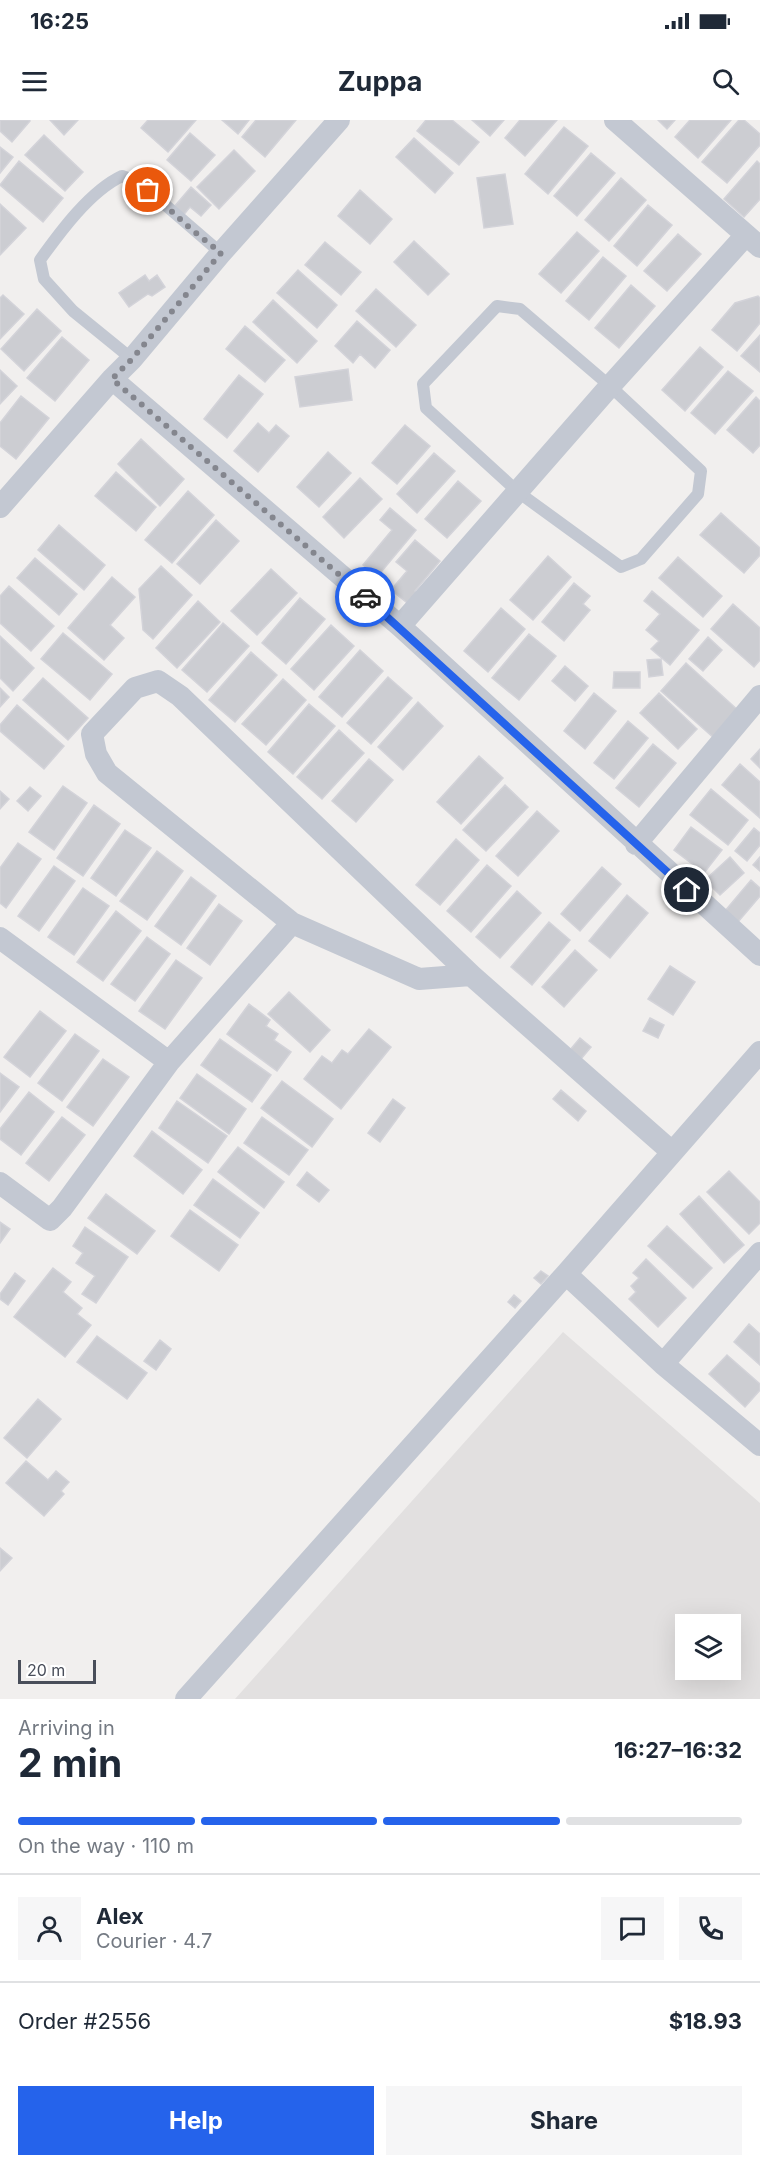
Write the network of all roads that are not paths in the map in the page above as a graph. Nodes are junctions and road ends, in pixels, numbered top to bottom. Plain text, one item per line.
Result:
1 (339, 120) edge
2 (615, 120) edge
3 (753, 241) edge
4 (221, 253) junction
5 (132, 359) junction
6 (112, 379) junction
7 (610, 386) junction
8 (518, 492) junction
9 (1, 505) edge
10 (400, 626) junction
11 (760, 696) edge
12 (636, 844) junction
13 (292, 923) junction
14 (0, 938) edge
15 (760, 955) edge
16 (471, 975) junction
17 (760, 1052) edge
18 (169, 1062) junction
19 (672, 1152) junction
20 (0, 1183) edge
21 (760, 1253) edge
22 (566, 1274) junction
23 (663, 1365) junction
24 (760, 1445) edge
25 (186, 1699) edge

1 - 4 street
2 - 3 street
3 - 7 street
4 - 5 street
4 - 5 lane
5 - 6 street
6 - 9 street
6 - 10 street
7 - 8 street
7 - 8 lane
7 - 8 lane
8 - 10 street
10 - 12 street
11 - 12 street
12 - 15 street
13 - 16 street
13 - 16 street
13 - 18 street
14 - 18 street
16 - 19 street
17 - 19 street
18 - 20 street
19 - 22 street
21 - 23 street
22 - 23 street
22 - 25 street
23 - 24 street

